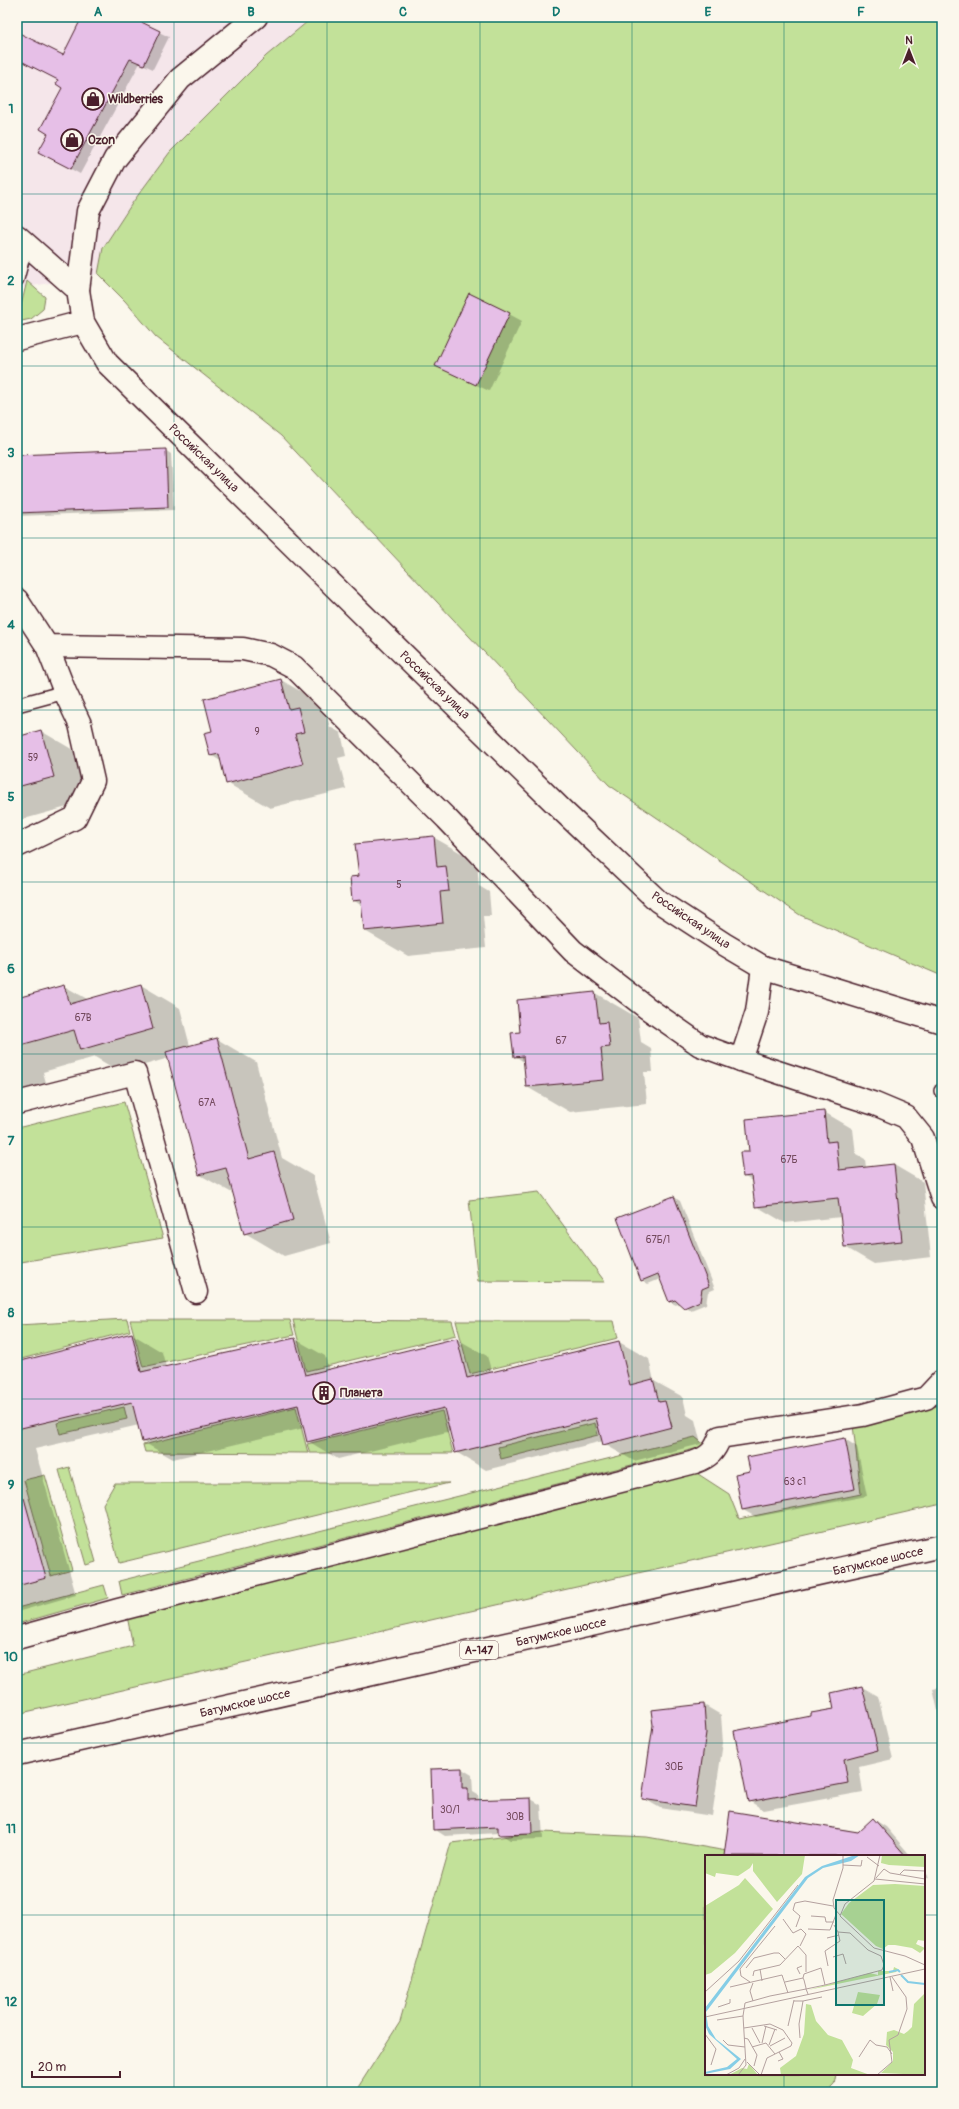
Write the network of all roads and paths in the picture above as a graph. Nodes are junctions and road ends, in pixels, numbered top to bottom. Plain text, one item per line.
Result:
1 (256, 17) edge
2 (22, 240) edge
3 (17, 279) edge
4 (78, 290) junction
5 (83, 322) junction
6 (17, 338) edge
7 (17, 600) edge
8 (47, 646) junction
9 (64, 692) junction
10 (17, 705) edge
11 (17, 846) edge
12 (763, 967) junction
13 (942, 1022) edge
14 (741, 1060) junction
15 (17, 1103) edge
16 (942, 1198) edge
17 (196, 1292) dead end
18 (942, 1380) edge
19 (942, 1546) edge
20 (17, 1638) edge
21 (17, 1754) edge

1 - 4 main road, Российская улица
2 - 3 lane
2 - 4 main road
4 - 5 main road, Российская улица
5 - 6 main road
5 - 12 main road, Российская улица
7 - 8 main road
8 - 9 main road
8 - 14 main road
9 - 10 lane
9 - 11 main road
12 - 13 main road, Российская улица
12 - 14 main road
14 - 16 main road
15 - 17 main road
18 - 20 main road
19 - 21 main road, Батумское шоссе / А-147

